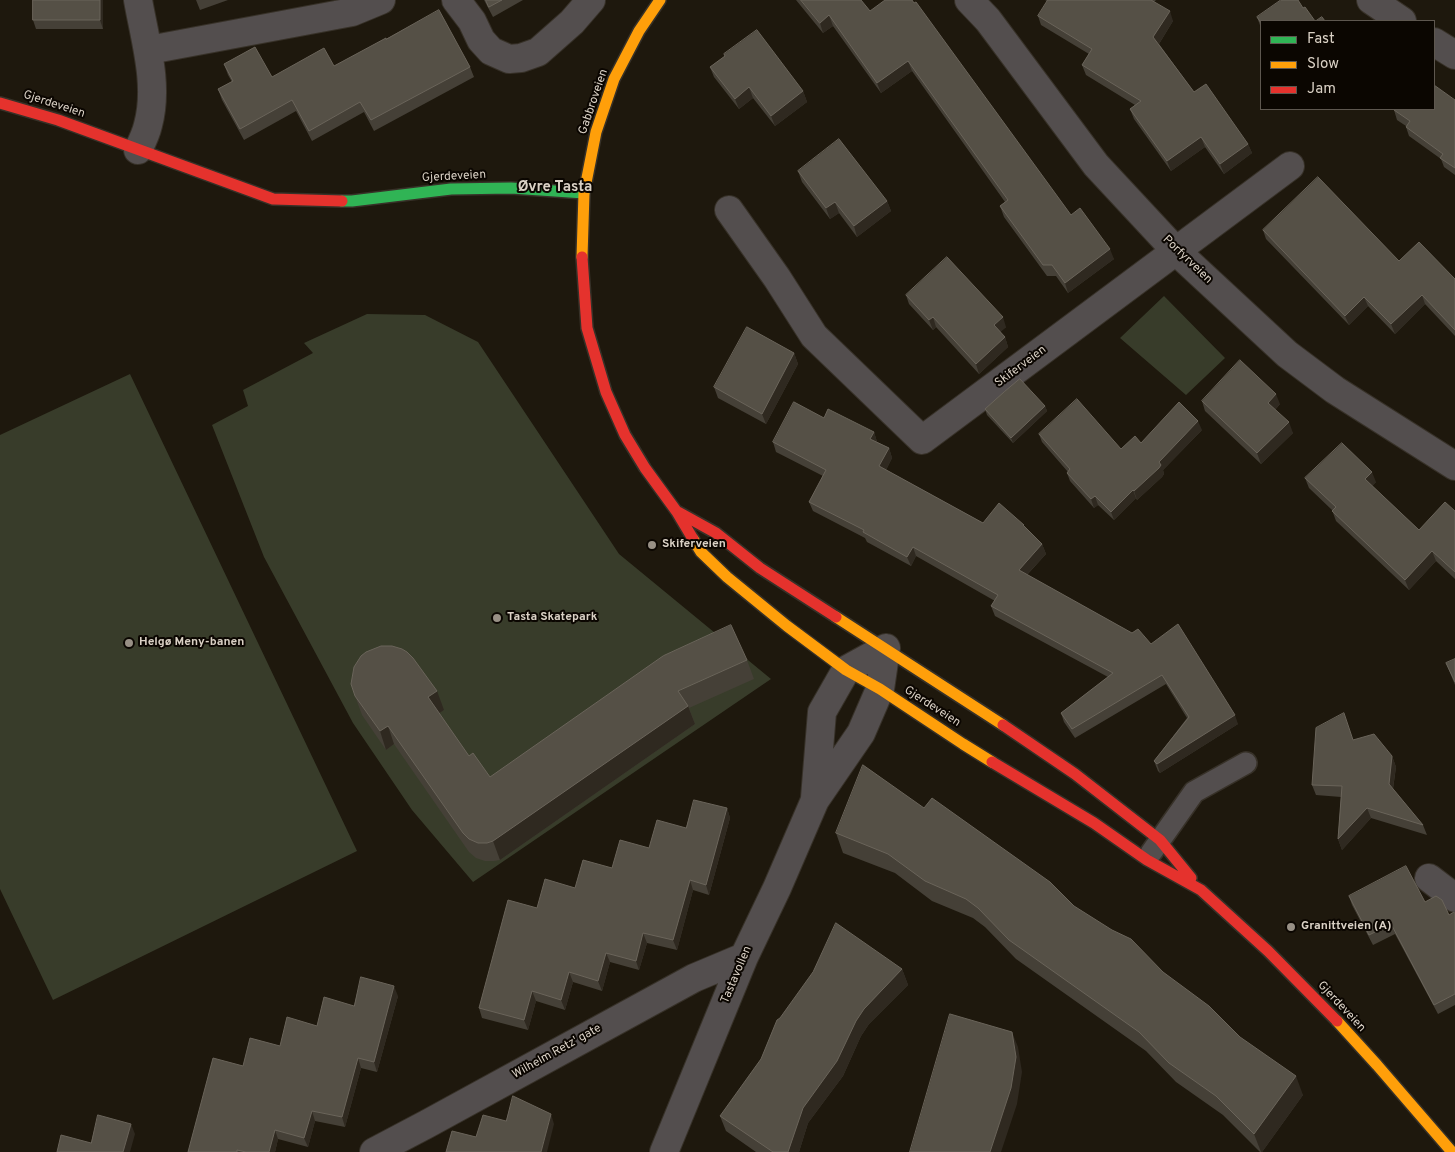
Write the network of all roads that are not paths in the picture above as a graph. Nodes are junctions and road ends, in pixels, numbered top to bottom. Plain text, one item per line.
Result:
1 (138, 0) edge
2 (382, 0) edge
3 (456, 0) edge
4 (591, 0) edge
5 (660, 0) edge
6 (969, 0) edge
7 (1371, 0) edge
8 (1401, 20) edge
9 (1435, 43) edge
10 (149, 50) junction
11 (1455, 54) edge
12 (0, 103) edge
13 (138, 150) junction
14 (1290, 166) dead end
15 (584, 193) junction
16 (729, 210) dead end
17 (1176, 251) junction
18 (1455, 466) edge
19 (677, 512) junction
20 (886, 648) junction
21 (846, 670) junction
22 (880, 689) junction
23 (1246, 763) dead end
24 (815, 800) junction
25 (1160, 840) junction
26 (1148, 860) junction
27 (1429, 878) dead end
28 (1201, 890) junction
29 (1455, 898) edge
30 (744, 957) junction
31 (374, 1152) edge
32 (664, 1152) edge
33 (1452, 1152) edge

1 - 10 street
2 - 10 street
3 - 4 street
5 - 15 main road, Gabbroveien
6 - 17 street, Porfyrveien
7 - 8 street
9 - 11 street
10 - 13 street
12 - 13 main road, Gjerdeveien
13 - 15 main road, Gjerdeveien
14 - 17 street, Skiferveien
15 - 19 main road, Gjerdeveien
16 - 17 street, Skiferveien
17 - 18 street, Porfyrveien
19 - 20 main road, Gjerdeveien
19 - 21 main road, Gjerdeveien
20 - 21 street
20 - 22 street, Tastavollen
20 - 25 main road, Gjerdeveien
21 - 22 main road, Gjerdeveien
21 - 24 street, Tastavollen
22 - 24 street, Tastavollen
22 - 26 main road, Gjerdeveien
23 - 25 lane
24 - 30 street, Tastavollen
25 - 26 lane
25 - 28 main road, Gjerdeveien
26 - 28 main road, Gjerdeveien
27 - 29 street
28 - 33 main road, Gjerdeveien
30 - 31 street, Wilhelm Retz' gate
30 - 32 street, Tastavollen

